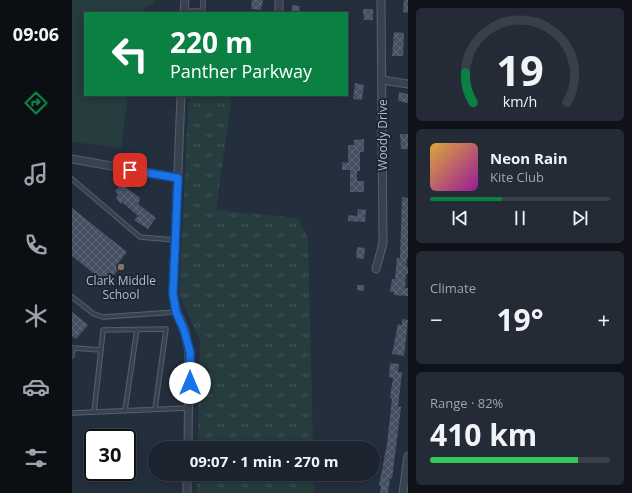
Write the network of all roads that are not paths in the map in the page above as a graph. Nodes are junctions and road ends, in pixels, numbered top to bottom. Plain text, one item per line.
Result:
1 (185, 0) edge
2 (203, 0) edge
3 (279, 0) edge
4 (381, 0) edge
5 (184, 12) edge
6 (279, 12) edge
7 (382, 80) junction
8 (408, 84) edge
9 (181, 96) edge
10 (72, 159) edge
11 (178, 178) junction
12 (72, 180) edge
13 (176, 240) junction
14 (376, 269) dead end
15 (72, 297) edge
16 (176, 312) junction
17 (136, 329) junction
18 (101, 350) junction
19 (72, 356) edge
20 (189, 408) junction
21 (155, 409) junction
22 (125, 410) junction
23 (94, 412) junction
24 (72, 413) edge
25 (188, 441) edge
26 (408, 456) edge
27 (407, 472) edge
28 (187, 481) edge
29 (187, 493) edge
30 (403, 493) edge

1 - 5 street
2 - 5 lane
3 - 6 street
4 - 7 street, Woody Drive
7 - 8 street
7 - 14 street, Woody Drive
9 - 11 street
10 - 11 street
11 - 13 street
12 - 13 lane
13 - 16 street
15 - 16 lane
16 - 20 street
17 - 18 lane
17 - 21 lane
17 - 22 lane
18 - 19 lane
18 - 23 lane
20 - 21 lane
20 - 25 street
21 - 22 lane
22 - 23 lane
23 - 24 lane
26 - 27 street
27 - 30 street
28 - 29 street

